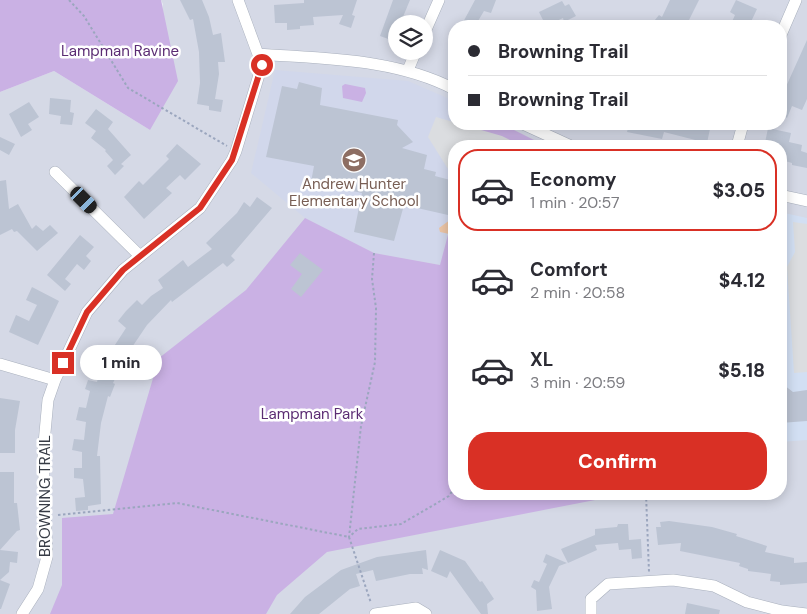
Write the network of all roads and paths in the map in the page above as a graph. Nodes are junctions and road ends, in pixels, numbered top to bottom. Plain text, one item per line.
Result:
1 (68, 0) edge
2 (238, 0) edge
3 (439, 0) edge
4 (796, 0) edge
5 (432, 15) edge
6 (787, 21) edge
7 (258, 54) junction
8 (412, 60) edge
9 (408, 70) junction
10 (448, 87) edge
11 (536, 130) edge
12 (558, 140) edge
13 (236, 151) junction
14 (56, 172) dead end
15 (787, 197) edge
16 (807, 201) edge
17 (374, 253) dead end
18 (140, 256) junction
19 (0, 364) edge
20 (55, 380) junction
21 (448, 497) edge
22 (646, 500) edge
23 (45, 516) junction
24 (349, 537) junction
25 (650, 582) junction
26 (747, 602) junction
27 (22, 614) edge
28 (375, 614) edge
29 (426, 614) edge
30 (591, 614) edge
31 (744, 614) edge
32 (807, 614) edge

1 - 13 path
2 - 7 street, BROWNING TRAIL
3 - 5 street
4 - 6 street
7 - 9 street
7 - 13 street, BROWNING TRAIL
8 - 9 street
9 - 10 street
11 - 12 street
13 - 18 street, BROWNING TRAIL
14 - 18 street
15 - 16 street
17 - 24 path
18 - 20 street, BROWNING TRAIL
19 - 20 street
20 - 23 street, BROWNING TRAIL
21 - 24 path
22 - 25 path
23 - 24 path
23 - 27 street, BROWNING TRAIL
24 - 28 path
25 - 26 street
25 - 30 street
26 - 31 street
26 - 32 street
28 - 29 street

